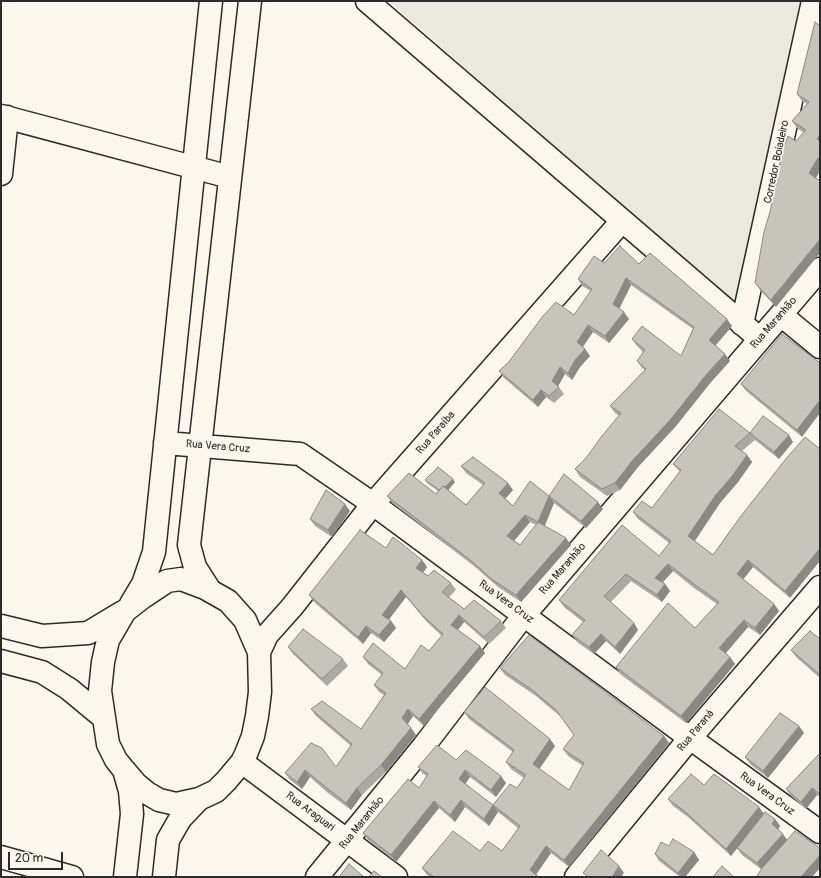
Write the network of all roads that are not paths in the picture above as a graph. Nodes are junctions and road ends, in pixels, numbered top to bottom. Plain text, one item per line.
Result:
1 (211, 1) edge
2 (250, 1) edge
3 (367, 1) edge
4 (816, 3) edge
5 (4, 117) edge
6 (193, 168) junction
7 (1, 174) edge
8 (230, 177) junction
9 (622, 220) junction
10 (820, 270) edge
11 (781, 315) junction
12 (742, 324) junction
13 (760, 339) junction
14 (820, 347) edge
15 (165, 443) junction
16 (200, 445) junction
17 (374, 504) junction
18 (820, 587) edge
19 (209, 589) junction
20 (127, 609) junction
21 (524, 615) junction
22 (1, 626) edge
23 (259, 652) junction
24 (1, 661) edge
25 (104, 718) junction
26 (690, 738) junction
27 (242, 762) junction
28 (124, 770) junction
29 (199, 799) junction
30 (820, 832) edge
31 (348, 840) junction
32 (1, 858) edge
33 (72, 877) edge
34 (125, 877) edge
35 (164, 877) edge
36 (317, 877) edge
37 (396, 877) edge
38 (576, 877) edge

1 - 6 street
2 - 8 street
3 - 9 street
4 - 12 street, Corredor Boiadeiro
5 - 6 street
5 - 7 street
6 - 8 street
6 - 15 street
8 - 16 street
9 - 12 street
9 - 17 street, Rua Paraíba
10 - 11 street, Rua Maranhão
11 - 13 street, Rua Maranhão
11 - 14 street
12 - 13 street
13 - 21 street, Rua Maranhão
15 - 16 street, Rua Vera Cruz
15 - 20 street
16 - 17 street, Rua Vera Cruz
16 - 19 street
17 - 21 street, Rua Vera Cruz
17 - 23 street, Rua Paraíba
18 - 26 street, Rua Paraná
19 - 20 street
19 - 23 street
20 - 22 street
20 - 25 street
21 - 26 street, Rua Vera Cruz
21 - 31 street, Rua Maranhão
23 - 27 street
24 - 25 street
25 - 28 street
26 - 30 street, Rua Vera Cruz
26 - 38 street, Rua Paraná
27 - 29 street
27 - 31 street, Rua Araguari
28 - 29 street
28 - 34 street
29 - 35 street
31 - 36 street, Rua Maranhão
31 - 37 street, Rua Araguari
32 - 33 street

